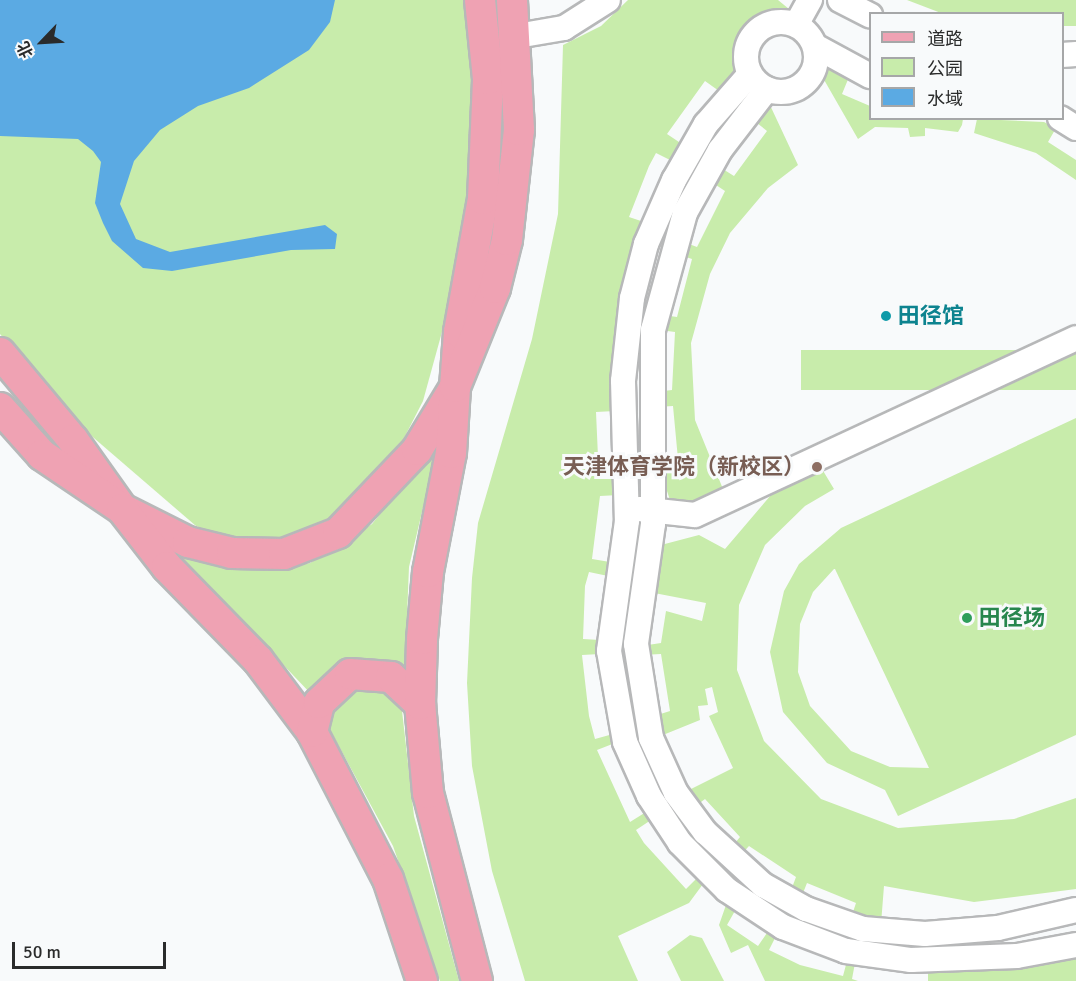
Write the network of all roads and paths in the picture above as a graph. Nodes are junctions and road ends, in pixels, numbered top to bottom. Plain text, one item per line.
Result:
1 (480, 0) edge
2 (512, 0) edge
3 (608, 0) edge
4 (810, 0) edge
5 (840, 0) edge
6 (869, 14) edge
7 (796, 25) junction
8 (517, 36) junction
9 (815, 46) junction
10 (869, 75) edge
11 (759, 81) junction
12 (1063, 120) edge
13 (1076, 128) edge
14 (1076, 338) edge
15 (0, 353) edge
16 (455, 387) junction
17 (0, 408) edge
18 (628, 508) junction
19 (122, 509) junction
20 (653, 510) junction
21 (420, 704) junction
22 (312, 732) junction
23 (1076, 910) edge
24 (1076, 945) edge
25 (422, 981) edge
26 (477, 981) edge

1 - 16 main road
2 - 8 main road
3 - 8 lane
4 - 7 lane
5 - 6 lane
7 - 9 lane
7 - 11 lane
8 - 16 main road
9 - 10 lane
9 - 11 lane
11 - 18 lane
11 - 20 lane
12 - 13 lane
14 - 20 lane
15 - 19 main road
16 - 19 main road
16 - 21 main road
17 - 19 main road
18 - 20 lane
18 - 24 lane
19 - 22 main road
20 - 23 lane
21 - 22 main road
21 - 26 main road
22 - 25 main road

